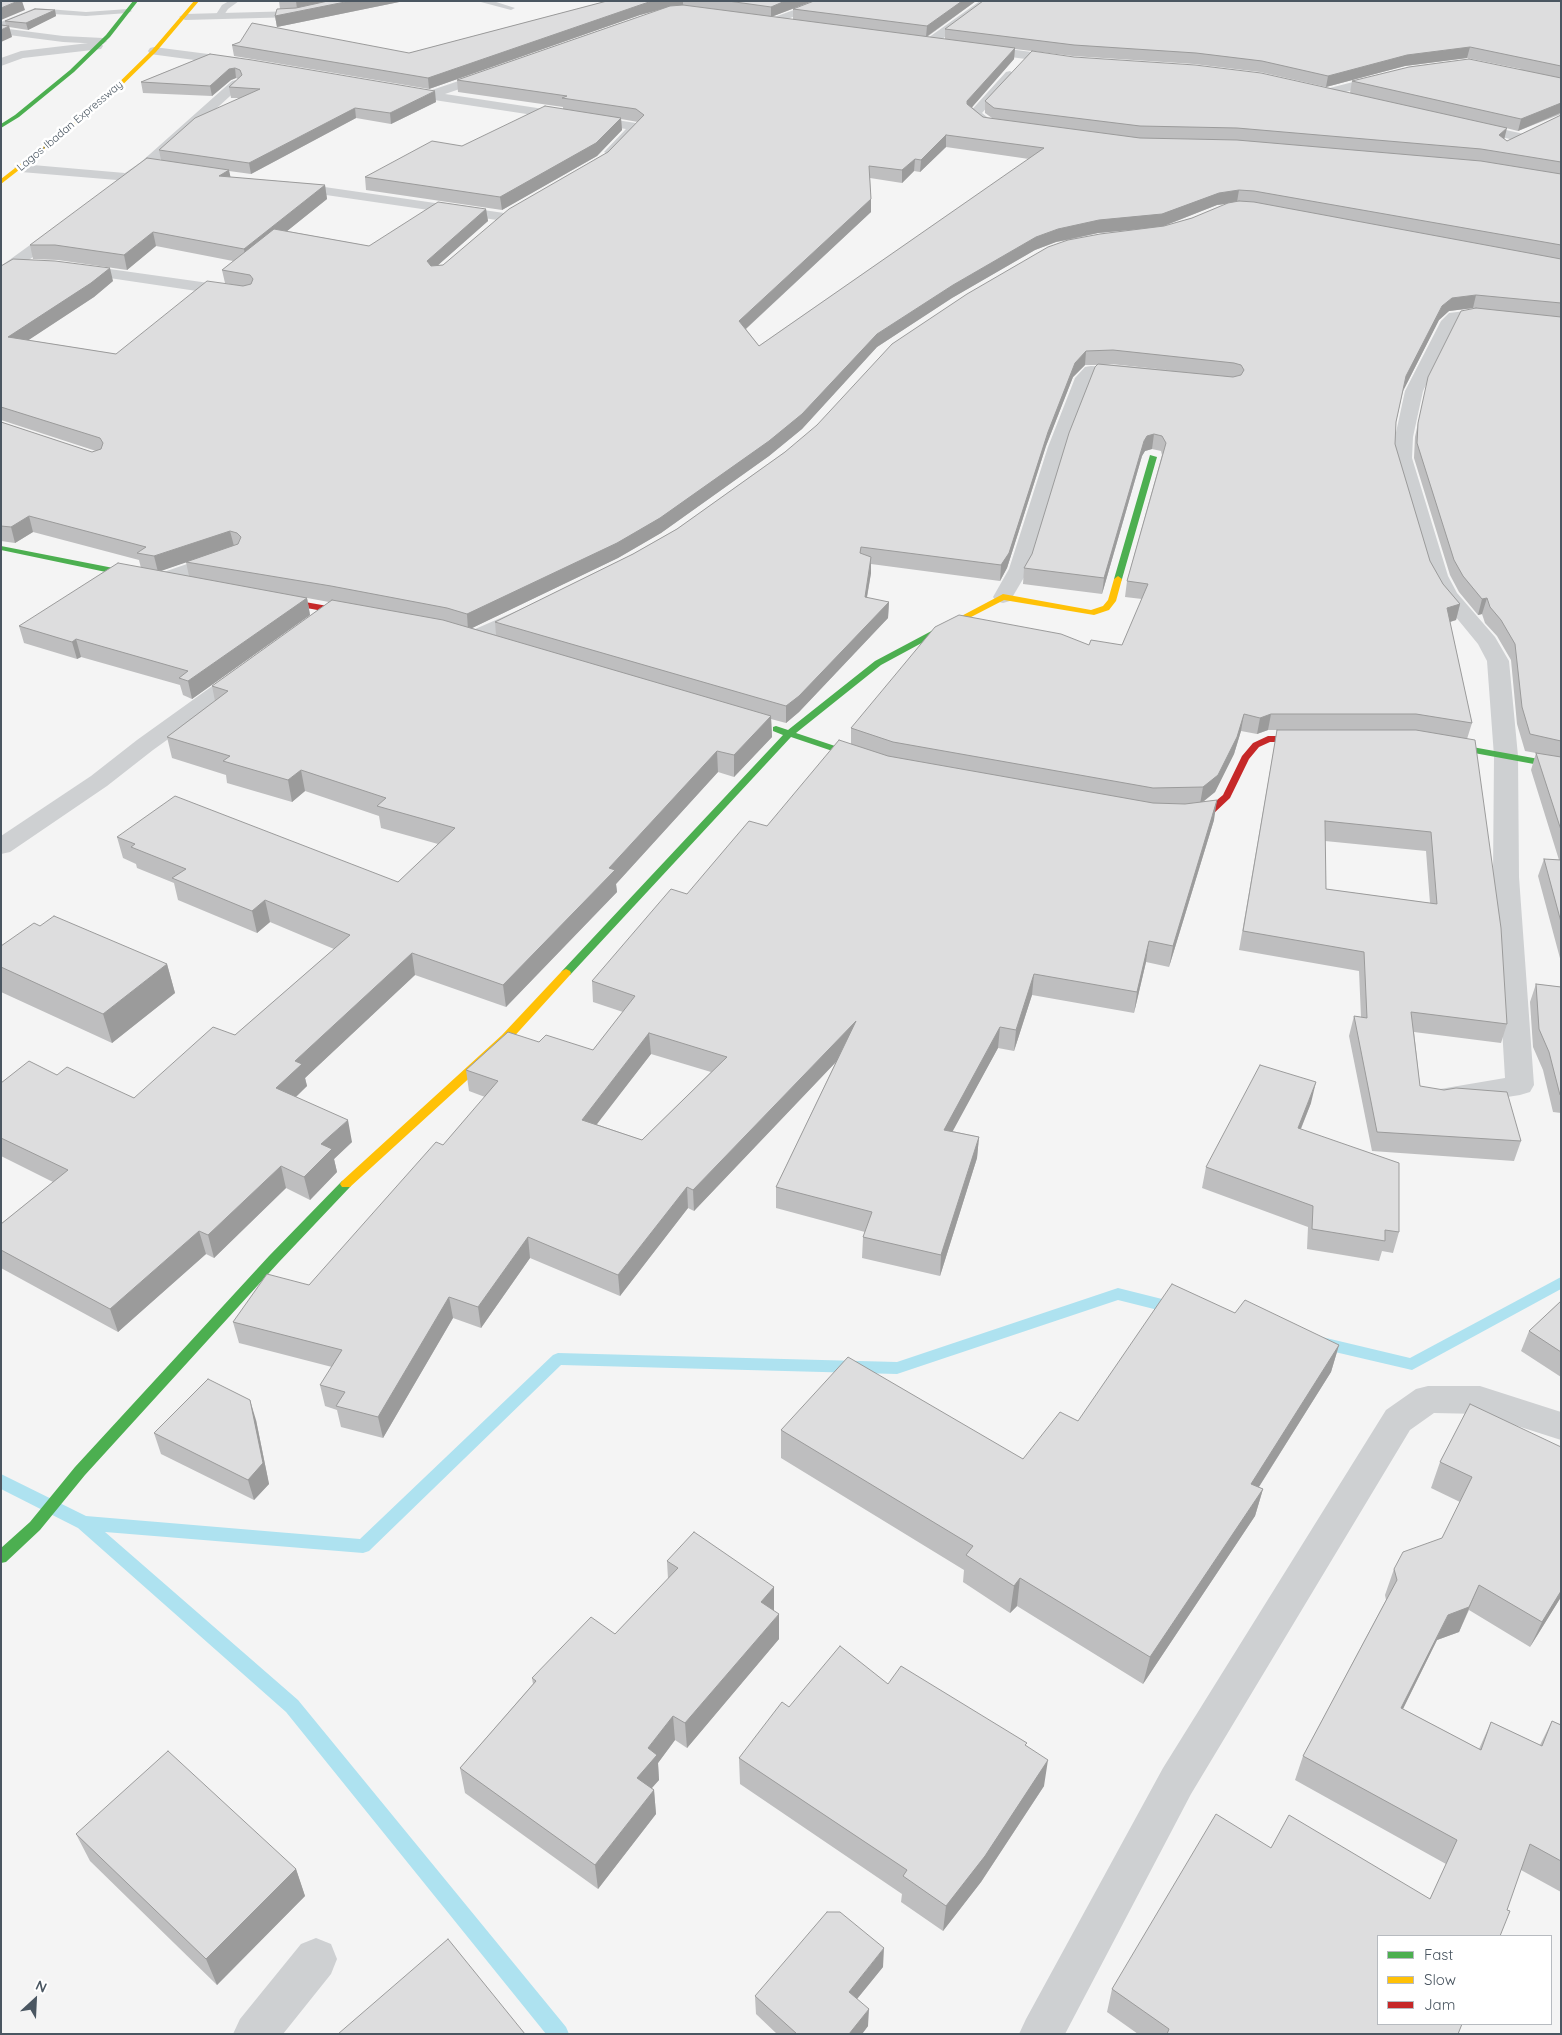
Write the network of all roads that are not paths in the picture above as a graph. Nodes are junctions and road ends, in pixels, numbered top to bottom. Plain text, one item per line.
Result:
1 (197, 1) edge
2 (235, 1) edge
3 (356, 1) edge
4 (481, 1) edge
5 (831, 1) edge
6 (988, 1) edge
7 (53, 2) edge
8 (132, 6) edge
9 (511, 8) dead end
10 (72, 13) junction
11 (218, 16) junction
12 (185, 17) junction
13 (57, 20) edge
14 (1, 25) edge
15 (800, 26) edge
16 (41, 27) edge
17 (1, 31) edge
18 (25, 34) junction
19 (100, 43) junction
20 (948, 45) edge
21 (968, 48) edge
22 (154, 51) junction
23 (1027, 56) junction
24 (1, 62) edge
25 (1072, 62) edge
26 (254, 64) edge
27 (506, 68) edge
28 (1396, 74) edge
29 (236, 84) edge
30 (1355, 100) edge
31 (1461, 124) edge
32 (1, 126) edge
33 (1016, 129) edge
34 (1506, 147) edge
35 (603, 160) edge
36 (146, 165) junction
37 (21, 168) junction
38 (166, 168) edge
39 (127, 178) junction
40 (1, 182) edge
41 (280, 185) edge
42 (112, 189) edge
43 (68, 224) edge
44 (489, 230) edge
45 (8, 265) edge
46 (41, 266) edge
47 (58, 267) edge
48 (1, 274) edge
49 (246, 293) edge
50 (1561, 324) edge
51 (1148, 375) edge
52 (1152, 457) dead end
53 (1, 548) edge
54 (233, 554) edge
55 (169, 582) joint
56 (256, 597) edge
57 (1002, 597) junction
58 (546, 603) edge
59 (334, 610) junction
60 (372, 617) edge
61 (310, 627) edge
62 (470, 637) joint
63 (492, 644) edge
64 (263, 660) edge
65 (761, 724) edge
66 (790, 733) junction
67 (1326, 739) edge
68 (1431, 742) edge
69 (1506, 756) junction
70 (878, 764) edge
71 (1561, 766) edge
72 (1174, 815) edge
73 (1, 847) edge
74 (1439, 1098) edge
75 (1561, 1426) edge
76 (1, 1557) edge
77 (316, 1959) dead end
78 (255, 2034) edge
79 (1041, 2034) edge

1 - 12 main road, Lagos-Ibadan Expressway
2 - 11 lane
3 - 11 street
4 - 9 lane
5 - 15 street
6 - 20 street
7 - 8 lane
8 - 10 lane
8 - 19 main road
10 - 13 lane
10 - 14 lane
11 - 12 street
12 - 22 main road, Lagos-Ibadan Expressway
16 - 18 lane
17 - 18 lane
18 - 19 lane
19 - 24 street
19 - 32 main road
21 - 23 street
22 - 26 street
22 - 37 main road, Lagos-Ibadan Expressway
23 - 25 street
23 - 33 street
27 - 35 street
28 - 30 street
29 - 36 street
31 - 34 street
36 - 38 street
36 - 39 street
37 - 39 street
37 - 40 main road, Lagos-Ibadan Expressway
39 - 42 street
41 - 44 street
43 - 45 street
45 - 46 street
45 - 48 street
47 - 49 street
50 - 69 street
51 - 57 street
52 - 57 main road
53 - 55 main road
54 - 55 street
56 - 59 main road
57 - 66 main road
58 - 62 street
59 - 60 main road
59 - 61 street
62 - 63 main road
64 - 73 street
65 - 66 main road
66 - 70 main road
66 - 76 main road
67 - 72 main road
68 - 69 main road
69 - 71 main road
69 - 74 street
75 - 79 street
77 - 78 street

